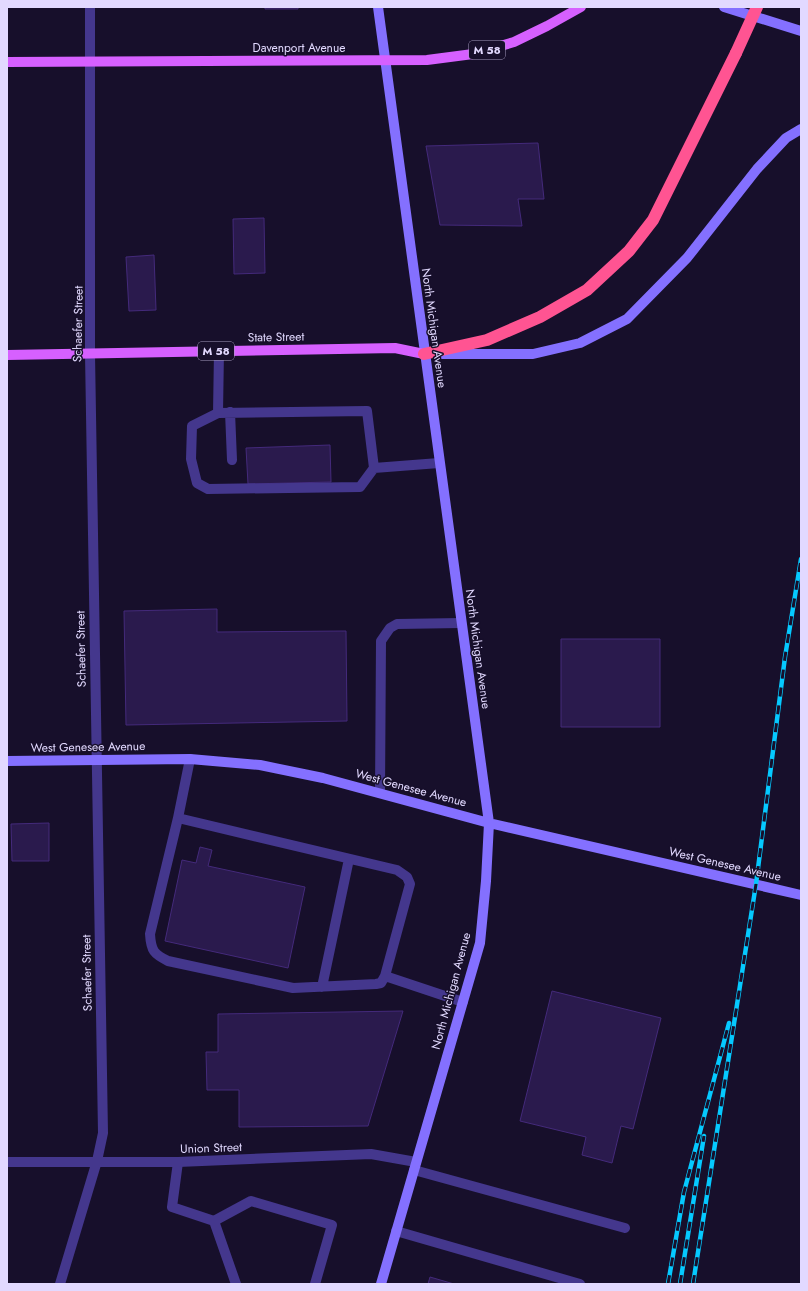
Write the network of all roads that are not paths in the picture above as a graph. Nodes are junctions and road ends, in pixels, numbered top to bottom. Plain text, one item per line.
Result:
1 (90, 7) edge
2 (378, 7) edge
3 (581, 7) edge
4 (724, 7) edge
5 (757, 7) edge
6 (801, 31) edge
7 (385, 60) junction
8 (90, 61) junction
9 (7, 62) edge
10 (801, 129) edge
11 (219, 351) junction
12 (90, 354) junction
13 (424, 354) junction
14 (7, 355) edge
15 (218, 412) junction
16 (230, 412) junction
17 (232, 460) dead end
18 (439, 463) junction
19 (374, 468) junction
20 (462, 623) junction
21 (96, 759) junction
22 (190, 759) junction
23 (7, 761) edge
24 (380, 793) junction
25 (178, 818) junction
26 (489, 823) junction
27 (349, 858) junction
28 (801, 895) edge
29 (385, 976) junction
30 (322, 987) junction
31 (463, 1002) junction
32 (97, 1161) junction
33 (7, 1162) edge
34 (178, 1162) junction
35 (415, 1166) junction
36 (214, 1221) junction
37 (624, 1228) dead end
38 (396, 1231) junction
39 (60, 1284) edge
40 (236, 1284) edge
41 (316, 1284) edge
42 (381, 1284) edge
43 (580, 1284) edge

1 - 8 street, Schaefer Street
2 - 7 main road, North Michigan Avenue
3 - 7 main road, Davenport Avenue / M 58
4 - 6 main road
5 - 13 highway, bridge
7 - 8 main road, Davenport Avenue / M 58
7 - 13 main road, North Michigan Avenue
8 - 9 main road, Davenport Avenue / M 58
8 - 12 street, Schaefer Street
10 - 13 main road
11 - 12 main road, State Street / M 58
11 - 13 main road, State Street / M 58
11 - 15 street
12 - 14 main road, State Street / M 58
12 - 21 street, Schaefer Street
13 - 18 main road, North Michigan Avenue
15 - 16 street
15 - 19 street
16 - 17 street
16 - 19 street
18 - 19 street
18 - 20 main road, North Michigan Avenue
20 - 24 street
20 - 26 main road, North Michigan Avenue
21 - 22 main road, West Genesee Avenue
21 - 23 main road, West Genesee Avenue
21 - 32 street, Schaefer Street
22 - 24 main road, West Genesee Avenue
22 - 25 street
24 - 26 main road, West Genesee Avenue
25 - 27 street
25 - 30 street
26 - 28 main road, West Genesee Avenue
26 - 31 main road, North Michigan Avenue
27 - 29 street
27 - 30 street
29 - 30 street
29 - 31 street
31 - 35 main road, North Michigan Avenue
32 - 33 street, Union Street
32 - 34 street, Union Street
32 - 39 street, Schaefer Street
34 - 35 street, Union Street
34 - 36 street
35 - 37 street, Union Street
35 - 38 main road, North Michigan Avenue
36 - 40 street
36 - 41 street
38 - 42 main road, North Michigan Avenue
38 - 43 street

